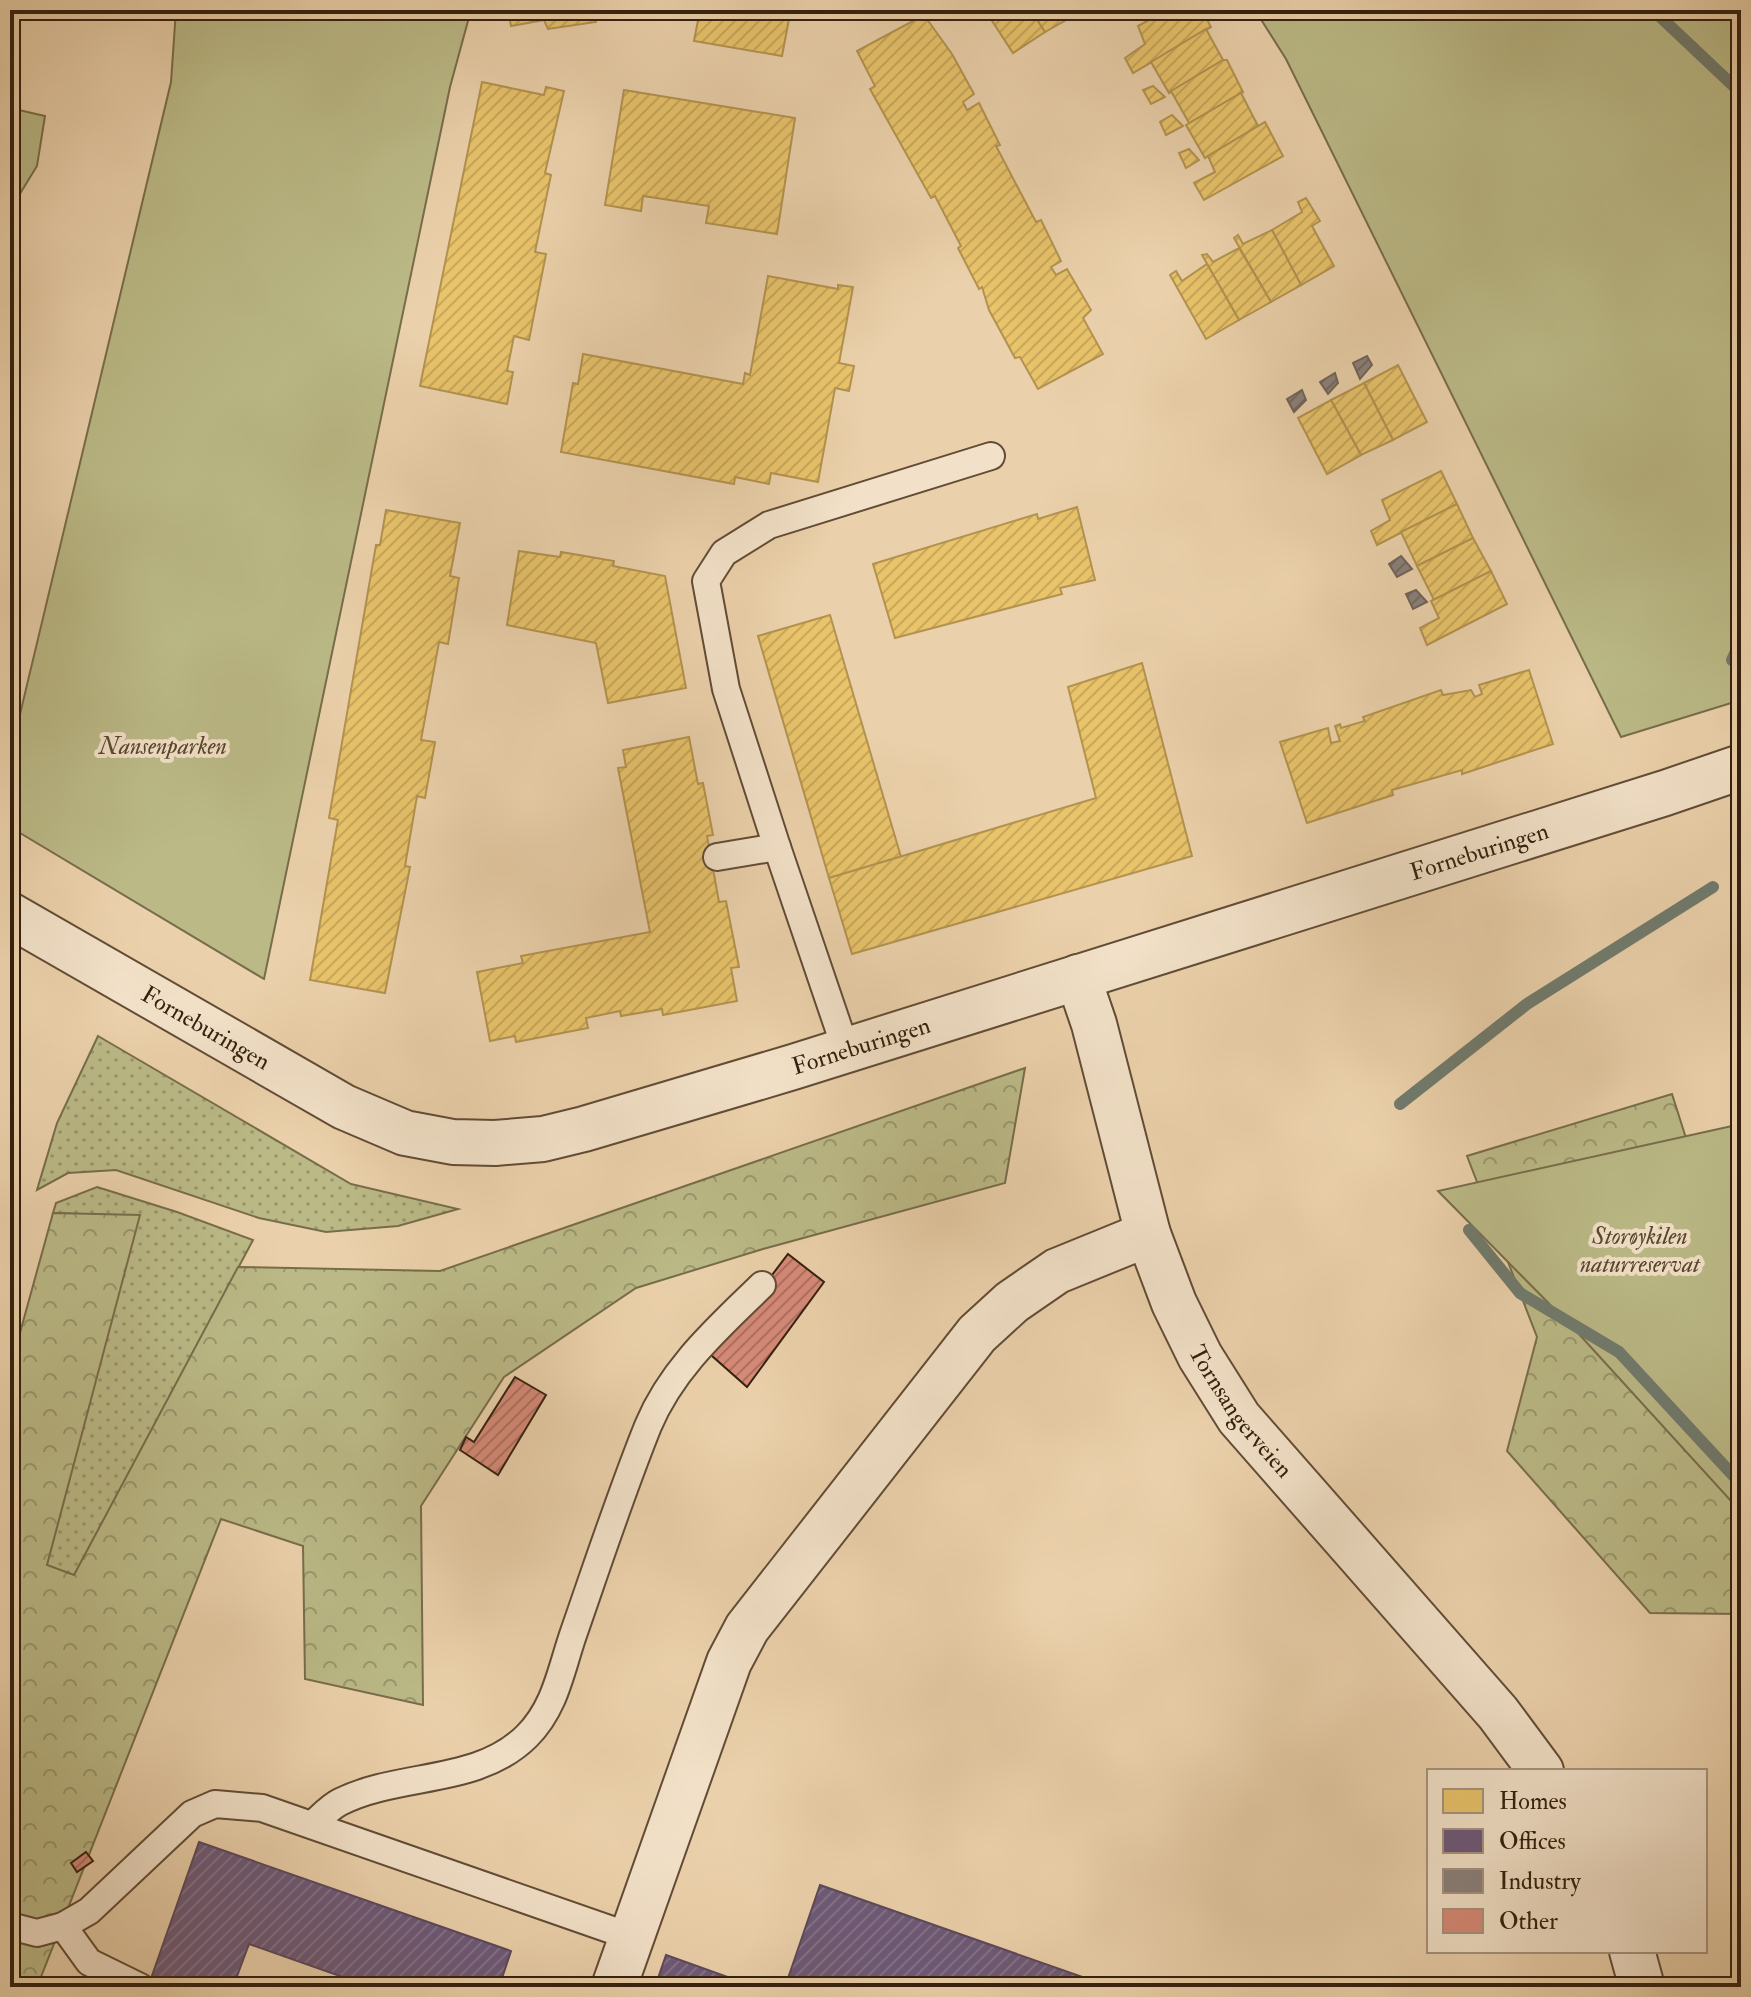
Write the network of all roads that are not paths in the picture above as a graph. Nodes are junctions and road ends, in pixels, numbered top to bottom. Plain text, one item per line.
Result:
1 (991, 456) dead end
2 (1741, 767) edge
3 (777, 847) junction
4 (717, 857) dead end
5 (10, 915) edge
6 (1078, 977) junction
7 (846, 1050) junction
8 (1148, 1234) junction
9 (762, 1285) dead end
10 (1540, 1769) edge
11 (312, 1825) junction
12 (10, 1926) edge
13 (63, 1926) junction
14 (632, 1937) junction
15 (1633, 1953) edge
16 (140, 1987) edge
17 (614, 1987) edge
18 (1642, 1987) edge

1 - 3 lane
2 - 6 street, Forneburingen
3 - 4 lane
3 - 7 lane
5 - 7 street, Forneburingen
6 - 7 street, Forneburingen
6 - 8 street, Tornsangerveien
8 - 10 street, Tornsangerveien
8 - 14 street
9 - 11 lane
11 - 13 lane
11 - 14 lane
12 - 13 lane
13 - 16 lane
14 - 17 street
15 - 18 street

